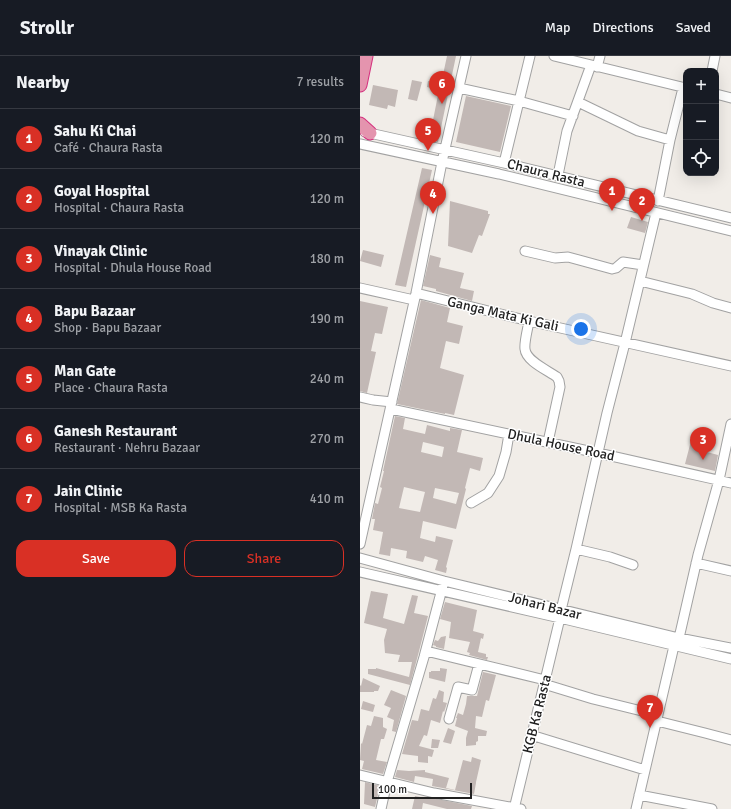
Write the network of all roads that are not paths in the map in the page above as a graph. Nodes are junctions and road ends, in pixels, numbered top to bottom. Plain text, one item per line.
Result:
1 (366, 56) edge
2 (466, 56) edge
3 (530, 56) edge
4 (554, 56) edge
5 (600, 56) edge
6 (715, 56) edge
7 (594, 66) junction
8 (713, 68) edge
9 (360, 85) edge
10 (459, 88) junction
11 (683, 88) edge
12 (683, 92) edge
13 (719, 95) edge
14 (731, 98) edge
15 (519, 101) junction
16 (578, 102) junction
17 (573, 116) junction
18 (360, 124) edge
19 (365, 132) edge
20 (670, 140) junction
21 (360, 144) edge
22 (445, 150) junction
23 (442, 162) junction
24 (504, 163) junction
25 (558, 176) junction
26 (658, 201) junction
27 (656, 213) junction
28 (731, 218) edge
29 (731, 231) edge
30 (525, 251) dead end
31 (643, 265) junction
32 (640, 282) junction
33 (360, 288) edge
34 (415, 297) junction
35 (731, 308) edge
36 (529, 321) junction
37 (626, 343) junction
38 (731, 366) edge
39 (360, 397) edge
40 (392, 405) junction
41 (731, 424) edge
42 (509, 434) junction
43 (548, 442) junction
44 (598, 453) junction
45 (719, 480) junction
46 (731, 483) edge
47 (471, 503) dead end
48 (360, 544) edge
49 (576, 549) junction
50 (360, 558) edge
51 (696, 563) junction
52 (633, 565) dead end
53 (731, 571) edge
54 (360, 572) edge
55 (443, 586) junction
56 (560, 614) junction
57 (676, 642) junction
58 (731, 648) edge
59 (426, 651) junction
60 (731, 659) edge
61 (479, 664) junction
62 (545, 682) junction
63 (657, 718) junction
64 (449, 719) dead end
65 (532, 735) junction
66 (731, 740) edge
67 (645, 770) junction
68 (360, 775) edge
69 (387, 782) junction
70 (639, 795) junction
71 (517, 808) edge
72 (381, 809) edge
73 (636, 809) edge
74 (712, 809) edge

1 - 9 highway
2 - 10 street
3 - 15 street
4 - 7 street
5 - 7 street
6 - 8 street
7 - 11 street
7 - 16 street
10 - 15 street
10 - 22 street
12 - 20 street
13 - 14 street
15 - 17 street
15 - 24 street
16 - 17 street
16 - 20 street
17 - 25 street
18 - 19 highway
19 - 22 street, Chaura Rasta
20 - 26 street
21 - 23 street, Chaura Rasta
22 - 23 street
22 - 24 street, Chaura Rasta
23 - 27 street, Chaura Rasta
23 - 34 street
24 - 25 street, Chaura Rasta
25 - 26 street, Chaura Rasta
26 - 28 street, Chaura Rasta
27 - 29 street, Chaura Rasta
27 - 31 street, KGB Ka Rasta
30 - 31 street
31 - 32 street, KGB Ka Rasta
32 - 35 street
32 - 37 street, KGB Ka Rasta
33 - 34 street, Ganga Mata Ki Gali
34 - 36 street, Ganga Mata Ki Gali
34 - 40 street
36 - 37 street, Ganga Mata Ki Gali
36 - 43 street
37 - 38 street, Ganga Mata Ki Gali
37 - 44 street, KGB Ka Rasta
39 - 40 street, Dhula House Road
40 - 42 street, Dhula House Road
40 - 48 street
41 - 45 street
42 - 43 street, Dhula House Road
42 - 47 street
43 - 44 street, Dhula House Road
44 - 45 street, Dhula House Road
44 - 49 street, KGB Ka Rasta
45 - 46 street, Dhula House Road
45 - 51 street
49 - 52 street
49 - 56 street, KGB Ka Rasta
50 - 55 street, Johari Bazar
51 - 53 street
51 - 57 street
54 - 55 street, Johari Bazar
55 - 56 street, Johari Bazar
55 - 59 street
56 - 57 street, Johari Bazar
56 - 62 street, KGB Ka Rasta
57 - 58 street, Johari Bazar
57 - 60 street, Johari Bazar
57 - 63 street
59 - 61 street
59 - 69 street
61 - 62 street
61 - 64 street
62 - 63 street
62 - 65 street, KGB Ka Rasta
63 - 66 street
63 - 67 street
65 - 67 street
65 - 71 street, KGB Ka Rasta
67 - 70 street
68 - 69 street
69 - 71 street
69 - 72 street
70 - 73 street
70 - 74 street

